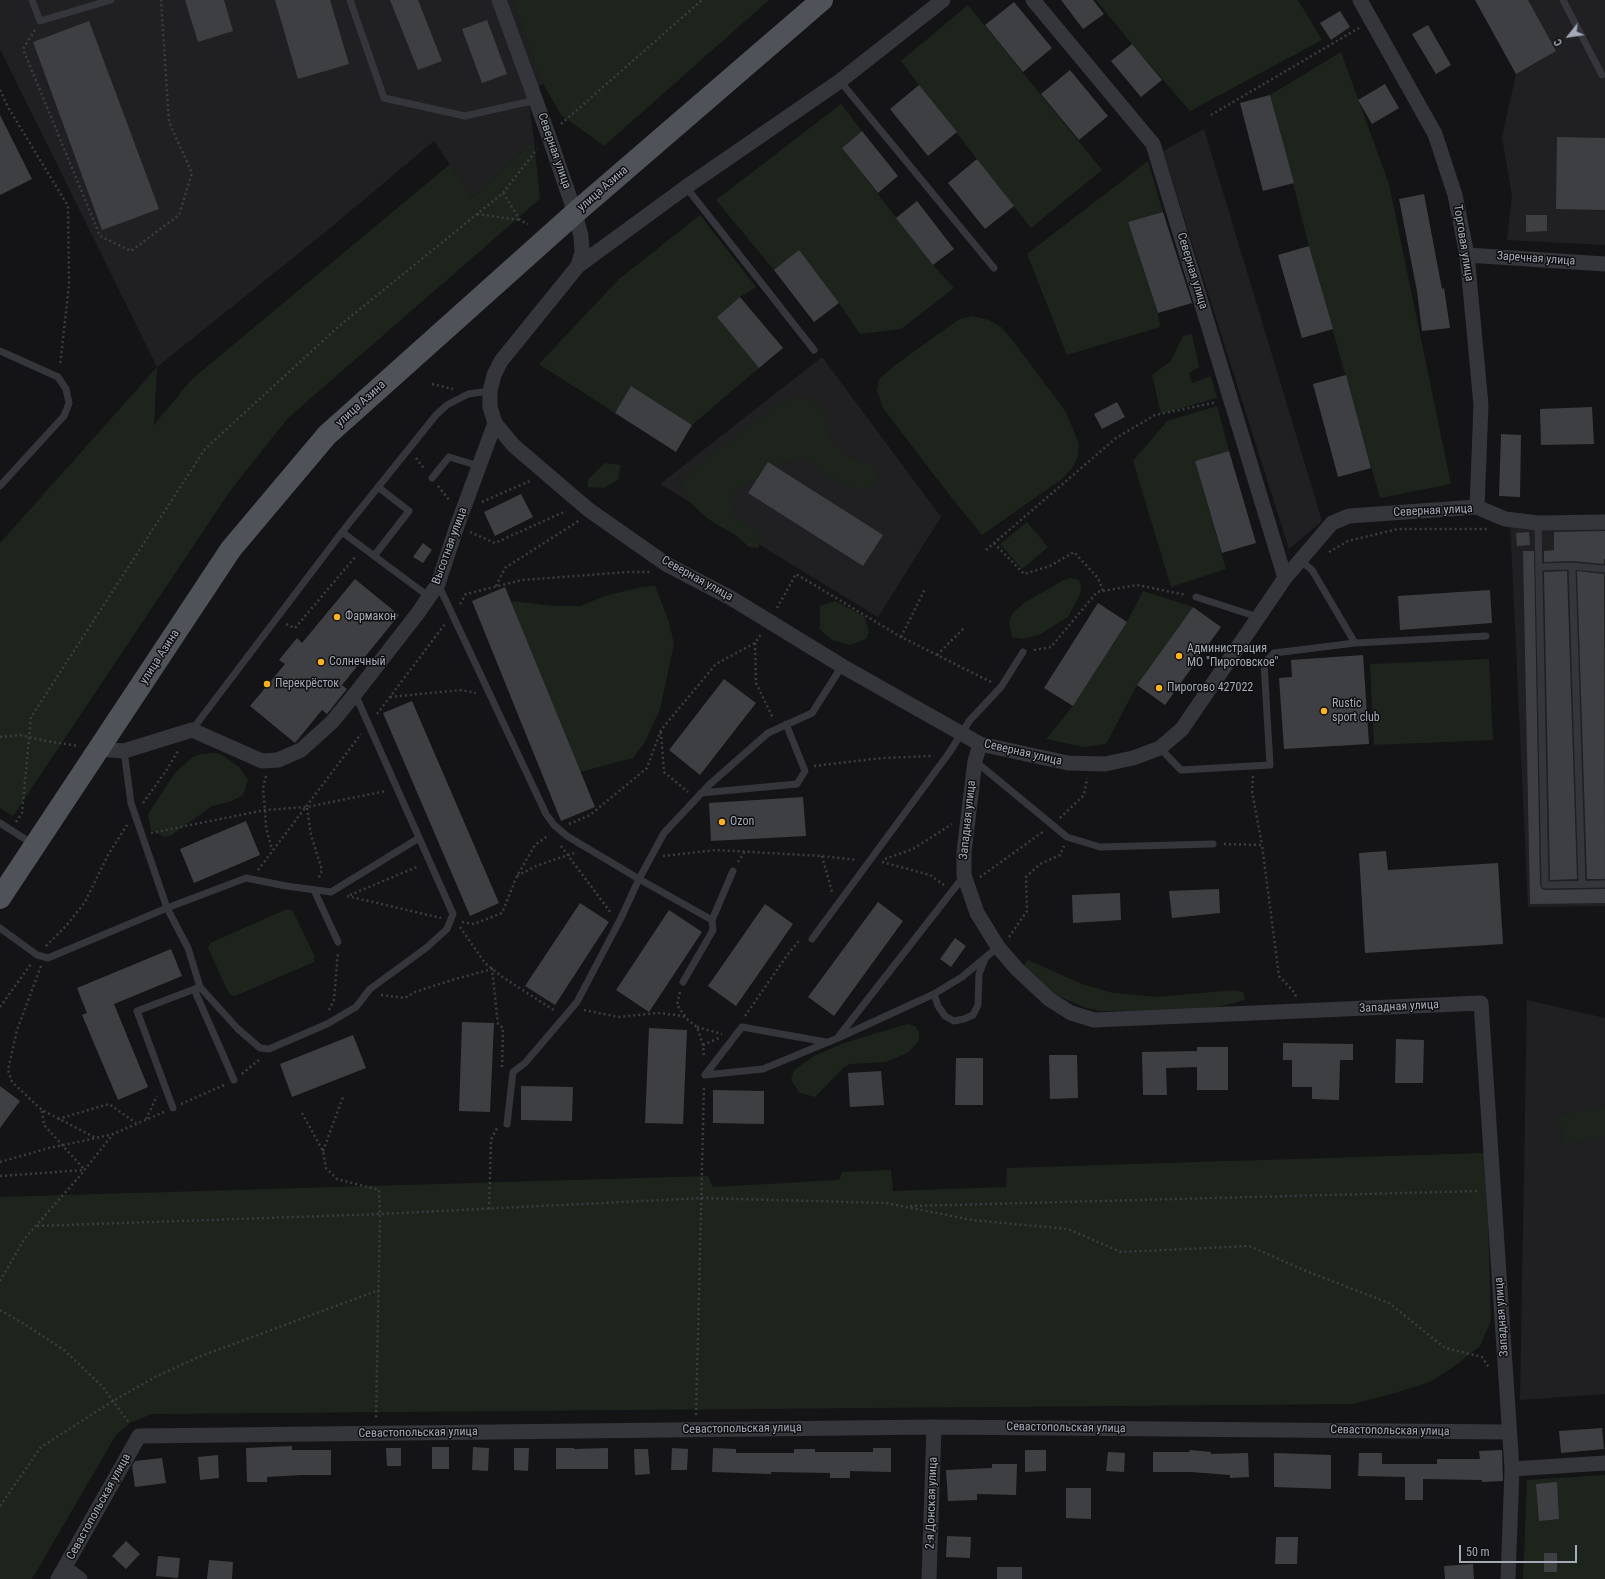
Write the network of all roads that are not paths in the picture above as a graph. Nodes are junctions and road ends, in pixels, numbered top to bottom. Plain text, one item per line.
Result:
1 (32, 0) edge
2 (111, 0) edge
3 (350, 0) edge
4 (499, 0) edge
5 (822, 0) edge
6 (943, 0) edge
7 (1033, 0) edge
8 (1360, 0) edge
9 (1563, 0) edge
10 (1602, 75) dead end
11 (840, 81) junction
12 (536, 100) junction
13 (686, 186) junction
14 (575, 213) junction
15 (1467, 255) junction
16 (1605, 264) edge
17 (578, 266) junction
18 (994, 268) dead end
19 (814, 350) dead end
20 (0, 351) edge
21 (490, 391) junction
22 (495, 423) junction
23 (479, 466) junction
24 (432, 478) dead end
25 (0, 486) edge
26 (378, 487) junction
27 (1477, 508) junction
28 (1605, 522) edge
29 (1538, 523) junction
30 (342, 532) junction
31 (374, 556) junction
32 (1300, 560) junction
33 (1572, 566) junction
34 (1540, 567) junction
35 (1605, 569) edge
36 (1285, 578) junction
37 (438, 584) junction
38 (428, 596) junction
39 (1196, 597) road end
40 (1258, 617) junction
41 (1486, 636) dead end
42 (1355, 644) junction
43 (1024, 652) road end
44 (842, 666) junction
45 (355, 694) junction
46 (786, 724) junction
47 (192, 730) junction
48 (962, 734) junction
49 (980, 744) junction
50 (1160, 748) junction
51 (99, 749) junction
52 (124, 751) junction
53 (974, 761) junction
54 (698, 796) junction
55 (0, 823) edge
56 (419, 838) junction
57 (1213, 844) road end
58 (35, 845) junction
59 (733, 871) dead end
60 (639, 879) junction
61 (966, 881) junction
62 (1582, 884) junction
63 (1605, 884) edge
64 (314, 890) junction
65 (0, 898) edge
66 (167, 908) junction
67 (712, 920) junction
68 (0, 928) edge
69 (812, 939) road end
70 (338, 942) road end
71 (998, 947) junction
72 (986, 957) junction
73 (683, 982) road end
74 (197, 988) junction
75 (934, 994) junction
76 (838, 1038) junction
77 (826, 1042) junction
78 (234, 1080) road end
79 (173, 1108) road end
80 (507, 1124) road end
81 (934, 1427) junction
82 (1509, 1432) junction
83 (1605, 1463) edge
84 (1512, 1469) junction
85 (61, 1573) edge
86 (80, 1579) edge
87 (929, 1579) edge
88 (1508, 1579) edge

1 - 2 lane
3 - 12 lane
4 - 12 street, Северная улица
5 - 14 main road, улица Азина
6 - 11 street
7 - 36 street, Северная улица
8 - 15 street, Торговая улица
9 - 10 lane
11 - 13 street
11 - 18 lane
12 - 14 street, Северная улица
13 - 17 street
13 - 19 lane
14 - 17 street, Северная улица
14 - 51 main road, улица Азина
15 - 16 street, Заречная улица
15 - 27 street, Торговая улица
17 - 21 street, Северная улица
20 - 25 lane
21 - 22 street, Северная улица
21 - 26 lane
22 - 23 street, Высотная улица
22 - 44 street, Северная улица
23 - 24 lane
23 - 37 street, Высотная улица
26 - 30 lane
26 - 31 lane
27 - 29 street, Северная улица
27 - 32 street, Северная улица
28 - 29 street, Северная улица
29 - 34 lane
30 - 31 lane
30 - 47 lane
31 - 38 lane
32 - 36 street, Северная улица
32 - 42 lane
33 - 34 lane
33 - 35 lane
33 - 62 lane
34 - 62 lane
36 - 40 street, Северная улица
37 - 38 street, Высотная улица
37 - 60 lane
38 - 45 street, Высотная улица
39 - 40 lane
40 - 50 street, Северная улица
41 - 42 lane
42 - 50 lane
43 - 48 lane
44 - 46 lane
44 - 48 street, Северная улица
45 - 47 street, Высотная улица
45 - 56 lane
46 - 54 lane
46 - 54 lane
47 - 52 street
48 - 49 street, Северная улица
48 - 69 lane
49 - 50 street, Северная улица
49 - 53 street, Западная улица
51 - 52 street
51 - 58 main road, улица Азина
52 - 66 lane
53 - 57 lane
53 - 61 street, Западная улица
54 - 60 lane
55 - 58 lane
56 - 64 lane
56 - 74 lane
58 - 65 main road, улица Азина
59 - 67 lane
60 - 67 lane
60 - 80 lane
61 - 71 street, Западная улица
61 - 76 lane
62 - 63 lane
64 - 66 lane
64 - 70 lane
66 - 68 lane
66 - 74 lane
67 - 73 lane
71 - 72 lane
71 - 82 street, Западная улица
72 - 75 lane
72 - 75 lane
74 - 78 lane
74 - 79 lane
75 - 76 lane
76 - 77 lane
77 - 77 lane
81 - 82 street, Севастопольская улица
81 - 85 street, Севастопольская улица
81 - 87 street, 2-я Донская улица
82 - 84 street, Западная улица
83 - 84 street
84 - 88 street, Западная улица
85 - 86 street

